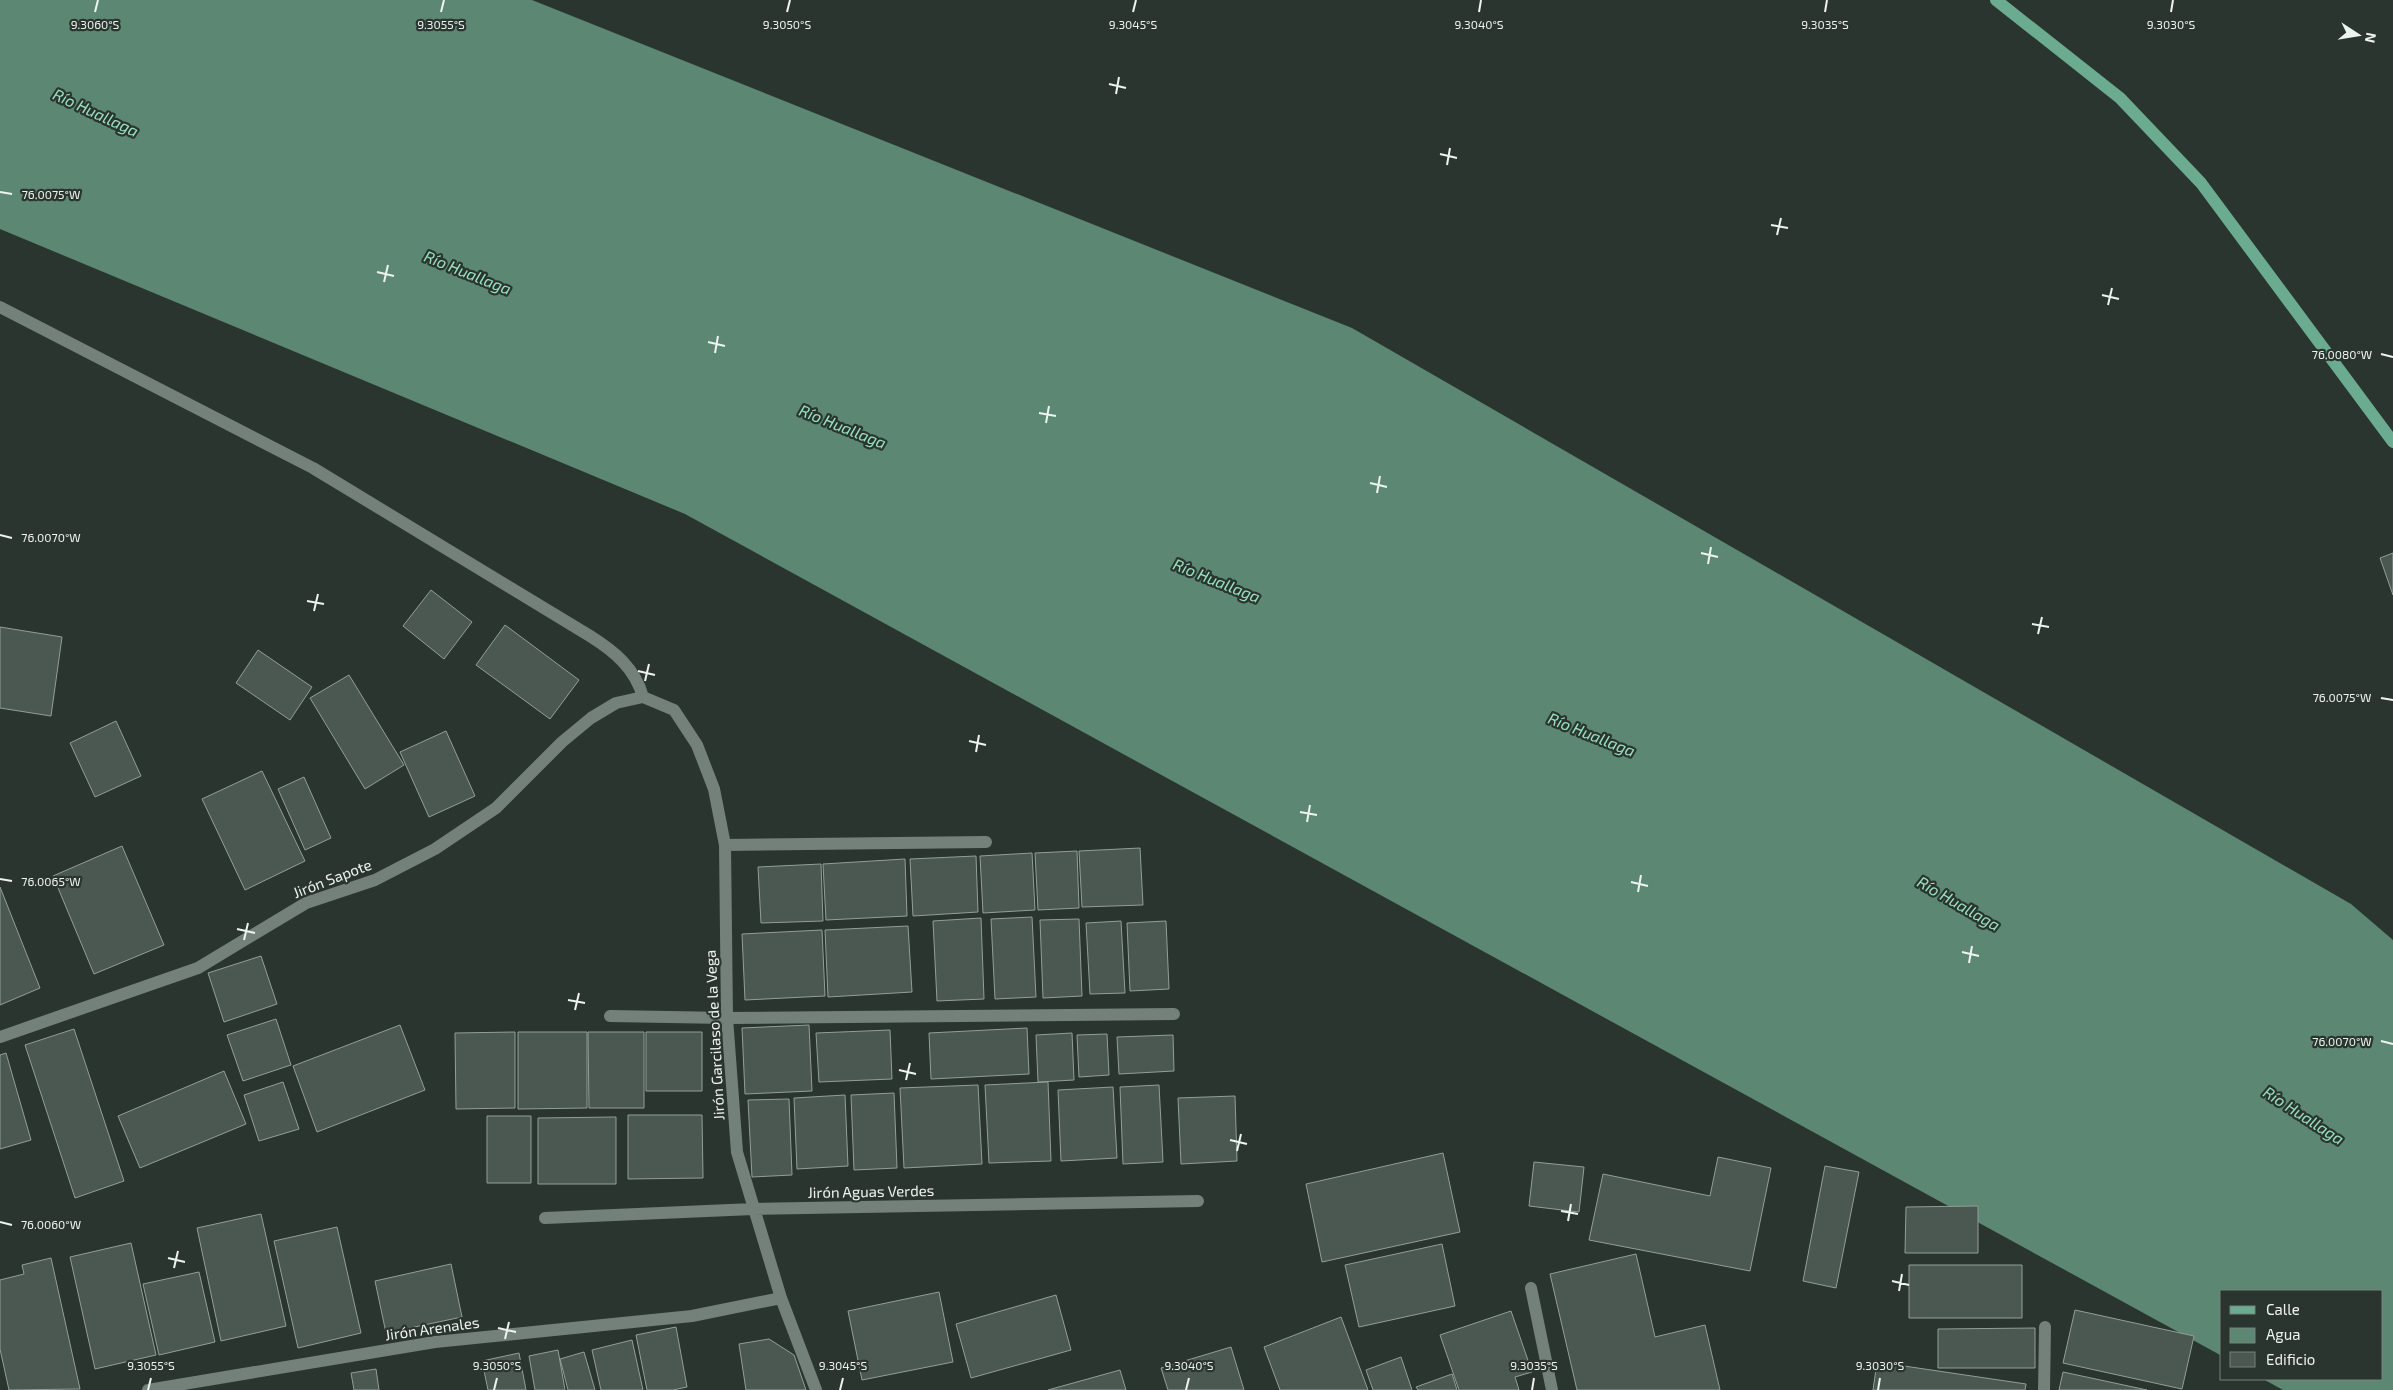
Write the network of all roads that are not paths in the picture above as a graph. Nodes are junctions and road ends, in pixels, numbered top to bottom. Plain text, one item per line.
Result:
1 (1996, 0) edge
2 (0, 307) edge
3 (2393, 442) edge
4 (643, 697) junction
5 (986, 842) dead end
6 (725, 845) junction
7 (1174, 1014) dead end
8 (610, 1016) dead end
9 (727, 1018) junction
10 (0, 1037) edge
11 (1198, 1202) dead end
12 (753, 1209) junction
13 (545, 1218) dead end
14 (1531, 1288) dead end
15 (781, 1298) junction
16 (2046, 1327) dead end
17 (148, 1390) edge
18 (816, 1390) edge
19 (1552, 1390) edge
20 (2044, 1390) edge

1 - 3 main road
2 - 4 street
4 - 6 street, Jirón Garcilaso de la Vega
4 - 10 street, Jirón Sapote
5 - 6 street
6 - 9 street, Jirón Garcilaso de la Vega
7 - 9 street
8 - 9 street
9 - 12 street, Jirón Garcilaso de la Vega
11 - 12 street, Jirón Aguas Verdes
12 - 13 street, Jirón Aguas Verdes
12 - 15 street, Jirón Garcilaso de la Vega
14 - 19 street
15 - 17 street, Jirón Arenales
15 - 18 street, Jirón Garcilaso de la Vega
16 - 20 street

